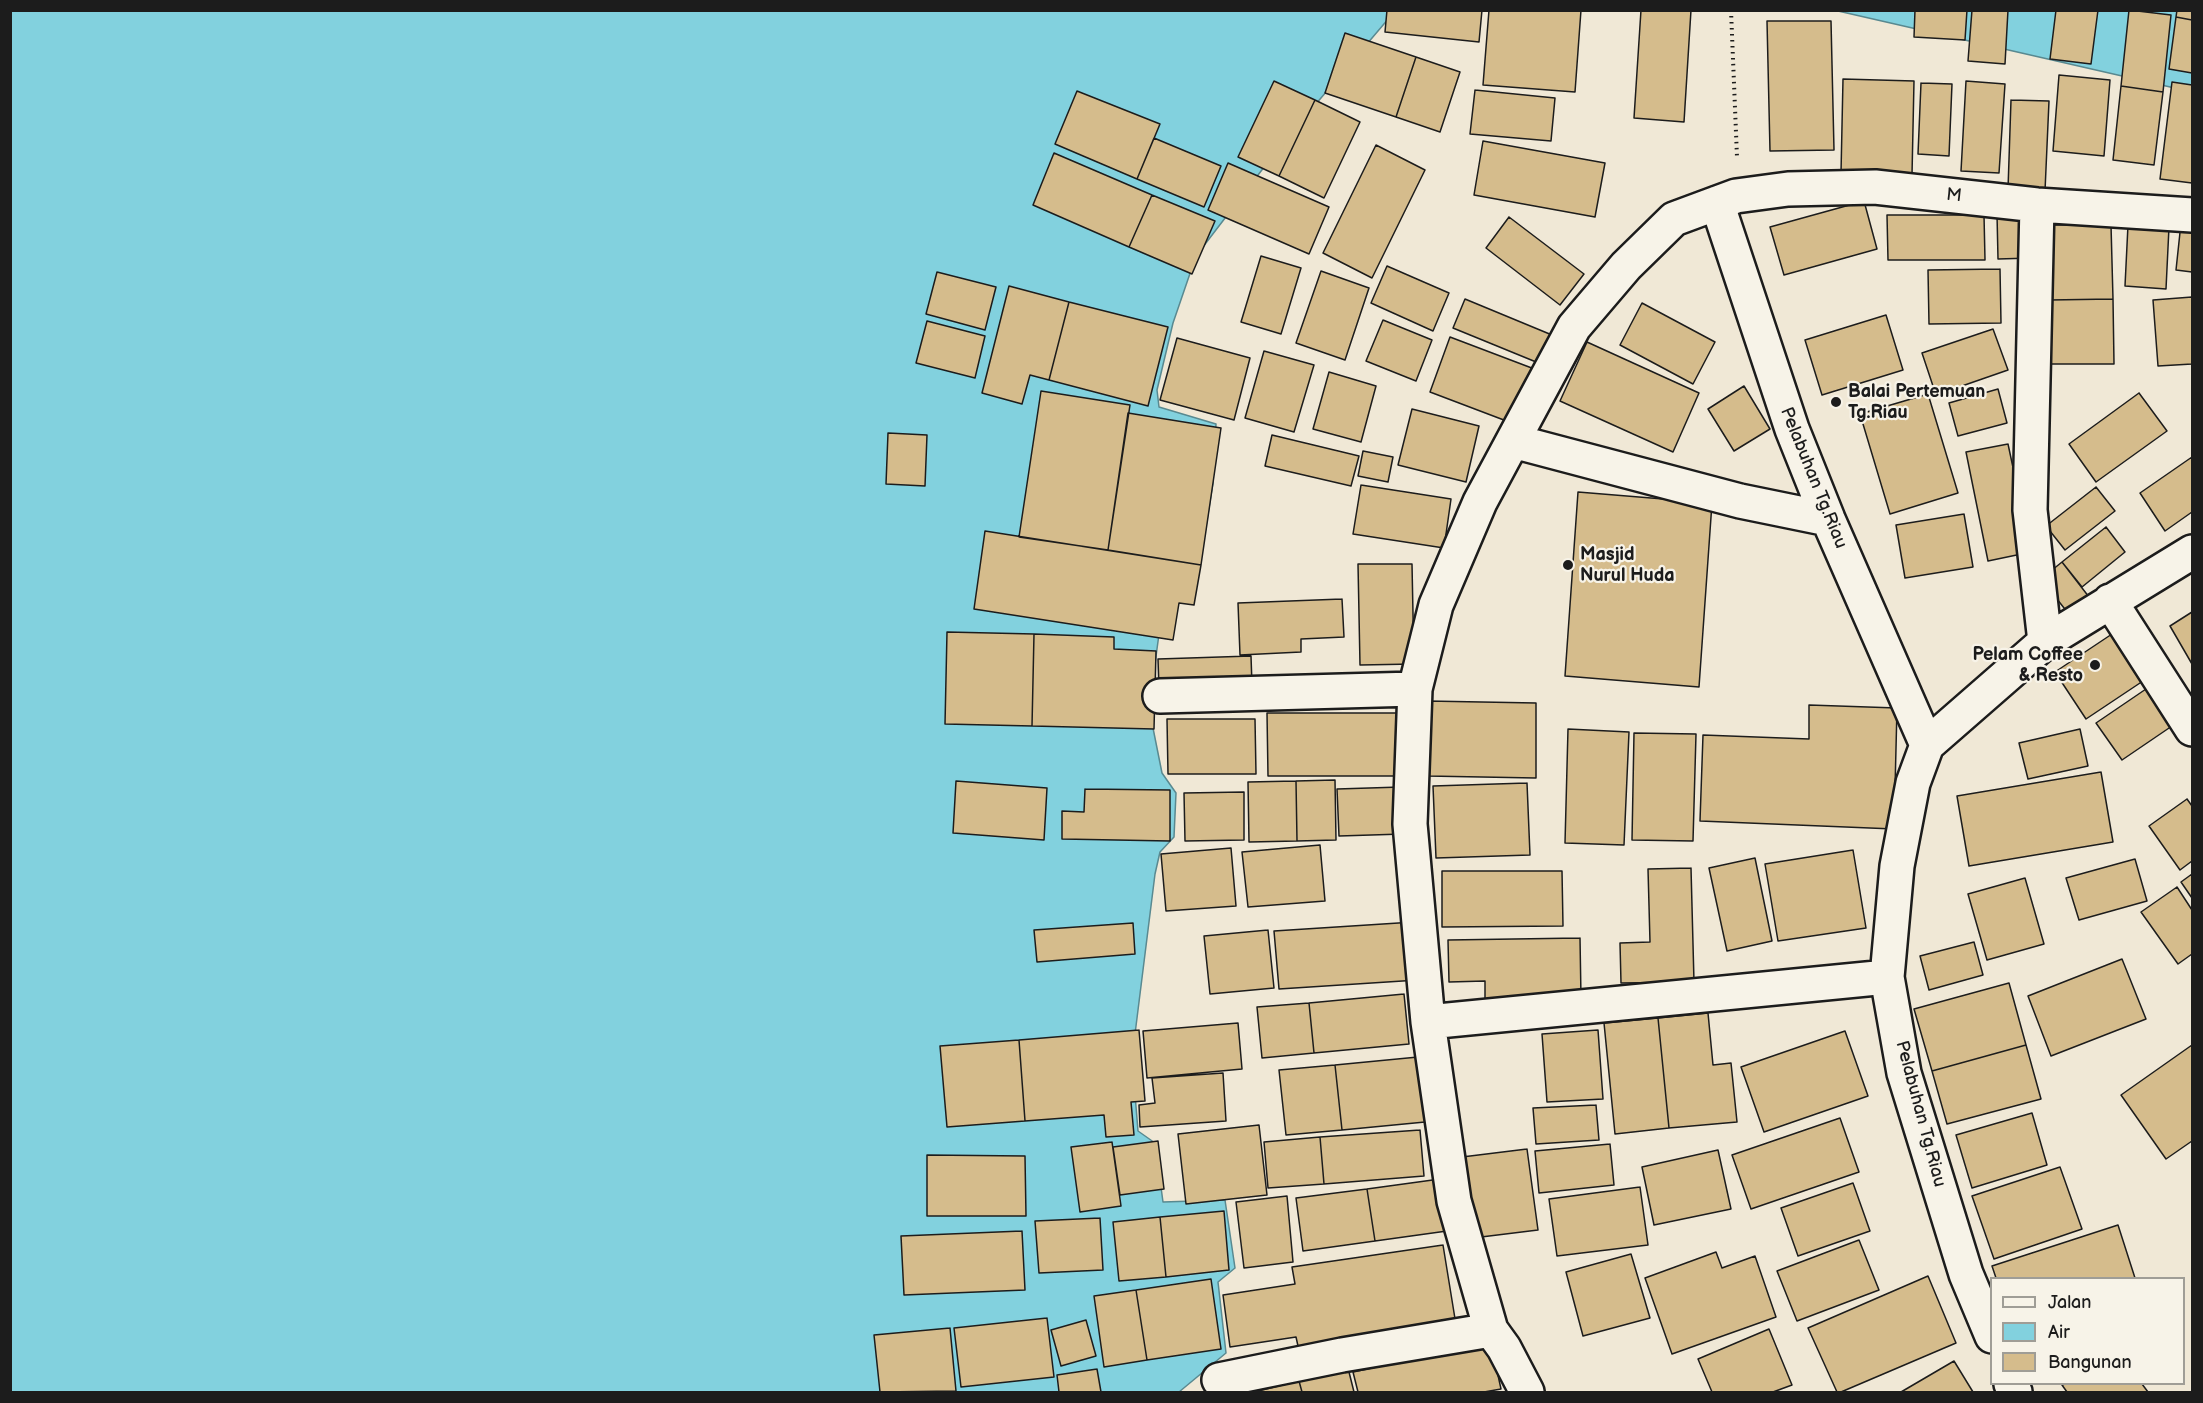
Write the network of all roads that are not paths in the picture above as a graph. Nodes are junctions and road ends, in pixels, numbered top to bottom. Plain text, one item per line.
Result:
1 (1727, 200) junction
2 (2037, 205) junction
3 (2193, 215) edge
4 (1513, 441) junction
5 (1828, 519) junction
6 (2193, 552) edge
7 (2110, 601) junction
8 (2045, 642) junction
9 (1415, 689) junction
10 (1160, 696) dead end
11 (2193, 729) edge
12 (1927, 745) junction
13 (1887, 977) junction
14 (1428, 1022) junction
15 (1491, 1330) junction
16 (1990, 1331) edge
17 (1220, 1380) dead end
18 (1527, 1392) edge

1 - 2 street, M
1 - 4 street, M
1 - 5 street, Pelabuhan Tg.Riau
2 - 3 street, M
2 - 8 street
4 - 5 street
4 - 9 street, M
5 - 12 street, Pelabuhan Tg.Riau
6 - 7 street, Pelabuhan Tg.Riau
7 - 8 street, Pelabuhan Tg.Riau
7 - 11 street
8 - 12 street, Pelabuhan Tg.Riau
9 - 10 street
9 - 14 street, M
12 - 13 street, Pelabuhan Tg.Riau
13 - 14 street
13 - 16 street, Pelabuhan Tg.Riau
14 - 15 street, M
15 - 17 street
15 - 18 street, M

